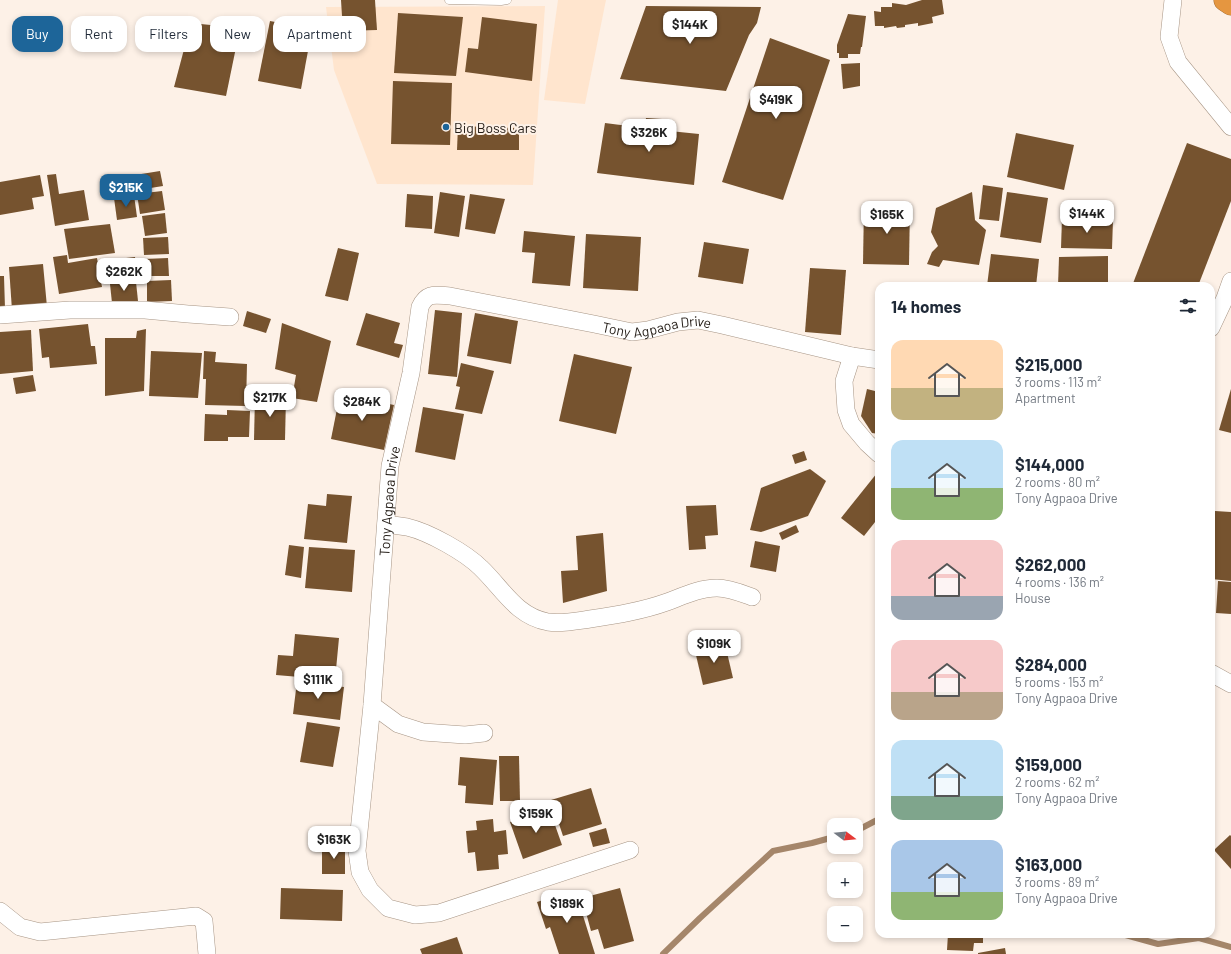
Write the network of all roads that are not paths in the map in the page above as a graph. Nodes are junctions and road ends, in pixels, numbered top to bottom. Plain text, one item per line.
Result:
1 (449, 0) edge
2 (507, 0) edge
3 (1173, 0) edge
4 (1225, 0) edge
5 (1231, 4) edge
6 (1231, 127) edge
7 (1231, 281) edge
8 (0, 315) edge
9 (230, 317) dead end
10 (1215, 319) edge
11 (852, 356) junction
12 (875, 359) edge
13 (875, 450) edge
14 (386, 524) junction
15 (752, 597) dead end
16 (1215, 674) edge
17 (1231, 684) edge
18 (372, 704) junction
19 (484, 734) dead end
20 (630, 850) dead end
21 (0, 911) edge
22 (208, 954) edge

1 - 2 lane
3 - 6 street
4 - 5 highway
7 - 10 street
8 - 9 street
11 - 12 street, Tony Agpaoa Drive
11 - 13 street
11 - 14 street, Tony Agpaoa Drive
14 - 15 street
14 - 18 street, Tony Agpaoa Drive
16 - 17 street
18 - 19 street
18 - 20 street, Tony Agpaoa Drive
21 - 22 street

